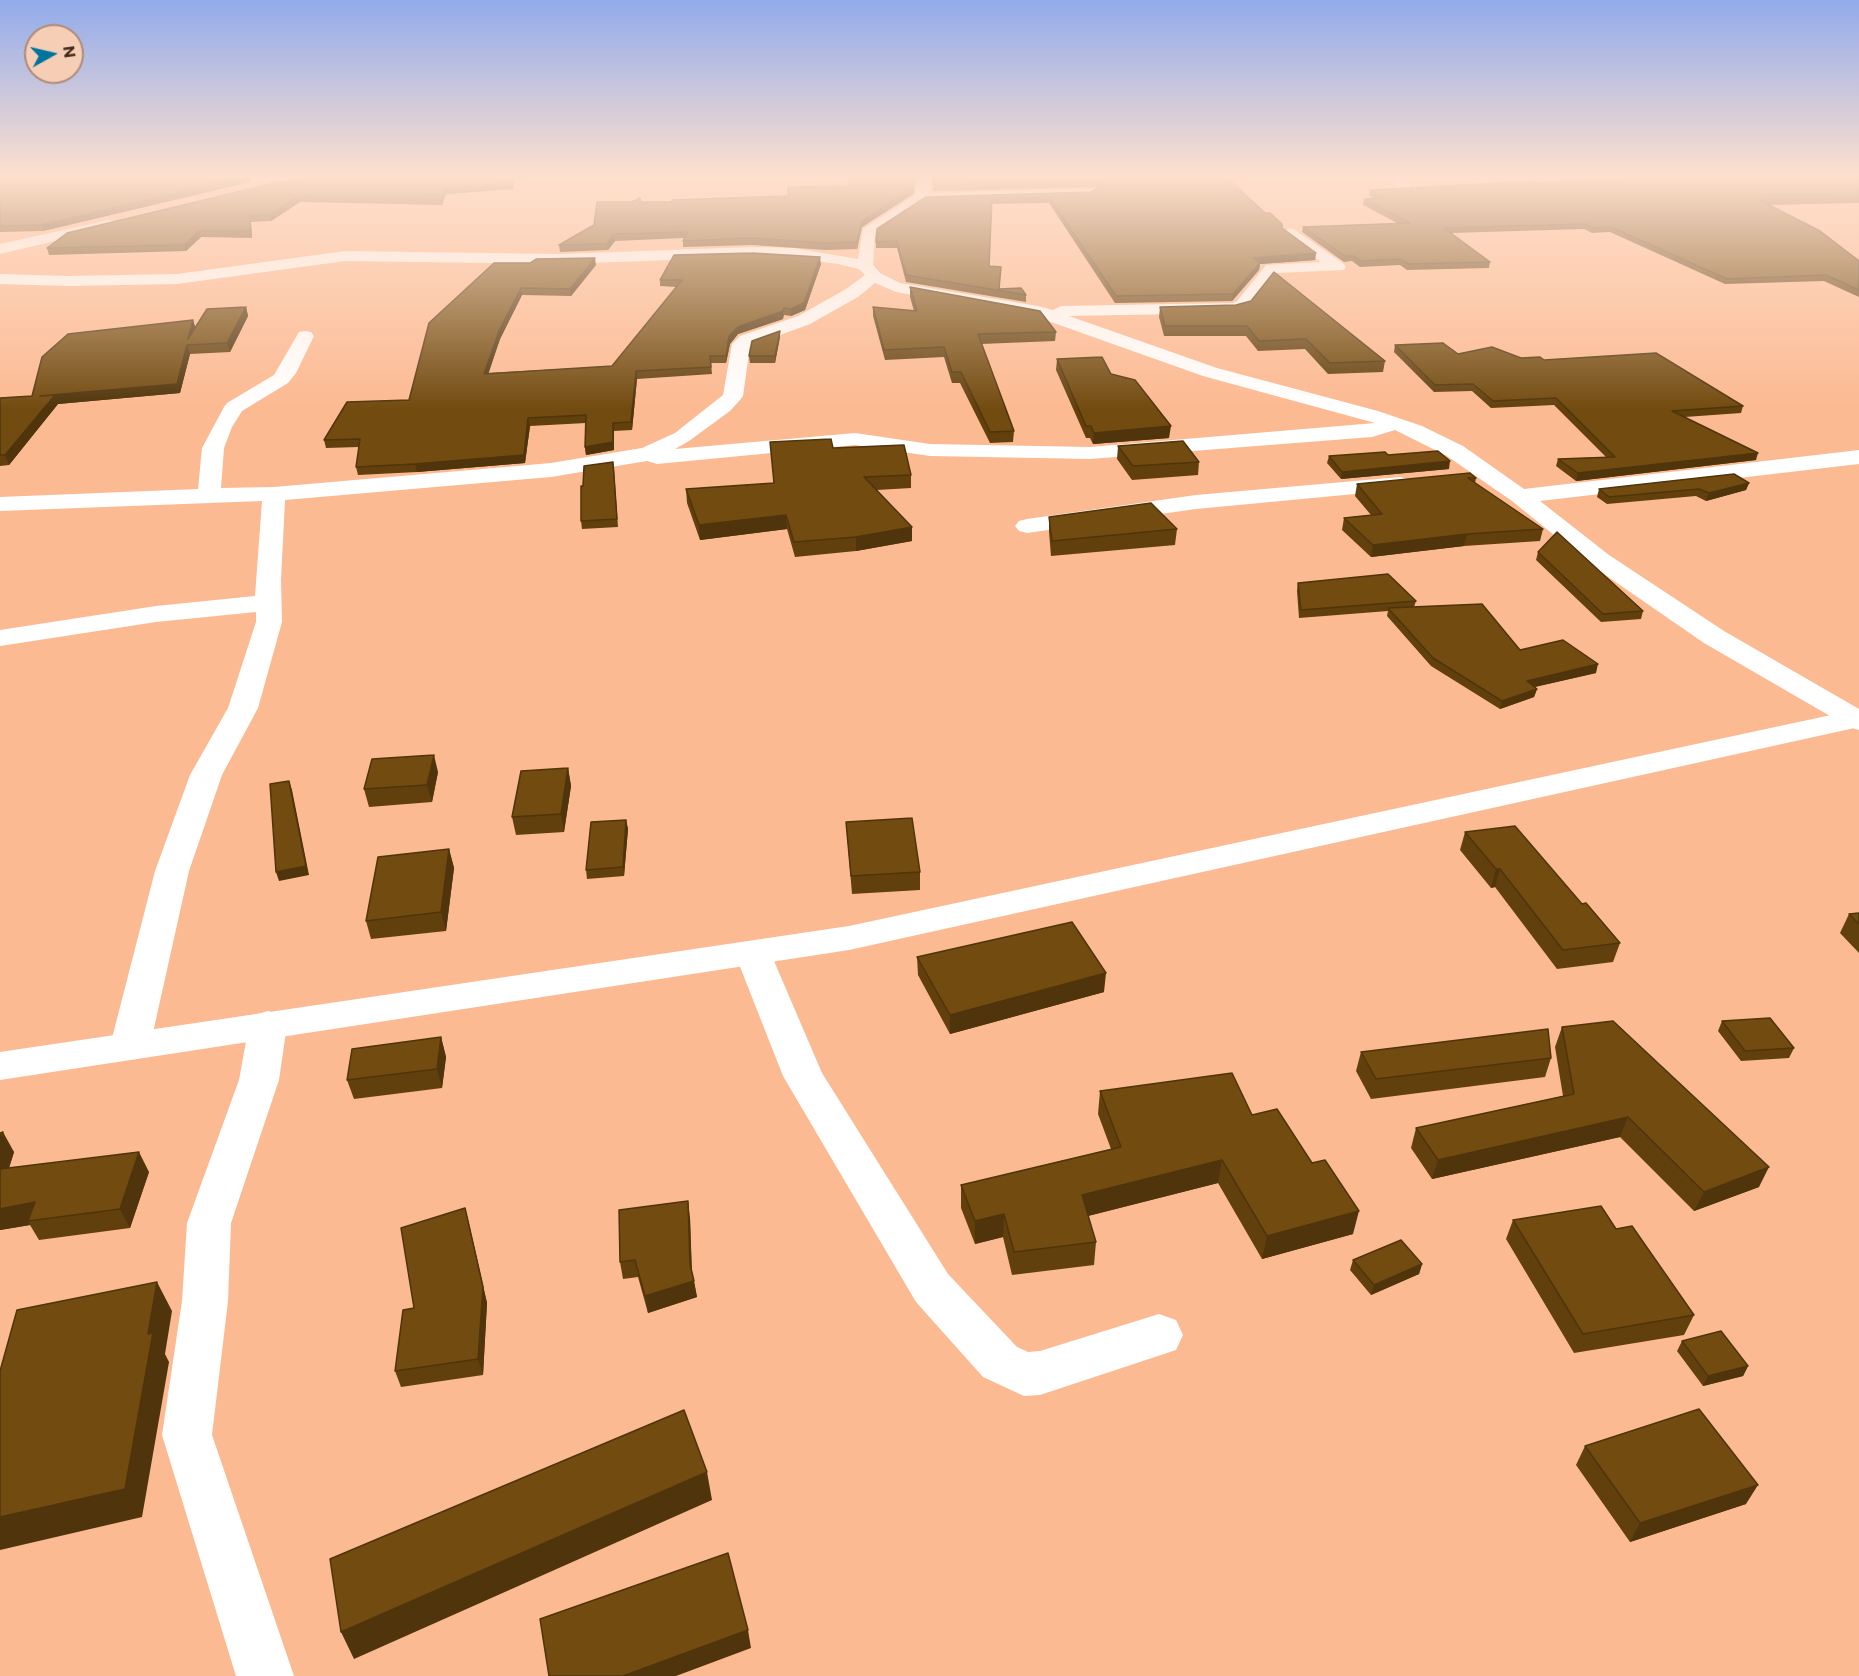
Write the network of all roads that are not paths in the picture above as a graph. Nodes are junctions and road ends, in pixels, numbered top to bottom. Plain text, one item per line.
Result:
1 (766, 252) edge
2 (775, 252) edge
3 (869, 252) edge
4 (1317, 252) edge
5 (869, 271) junction
6 (0, 279) edge
7 (1038, 311) junction
8 (305, 336) dead end
9 (1394, 423) junction
10 (648, 454) junction
11 (1859, 458) edge
12 (1488, 474) junction
13 (1457, 478) edge
14 (1425, 481) edge
15 (274, 494) junction
16 (209, 495) junction
17 (1520, 496) junction
18 (0, 504) edge
19 (1028, 526) dead end
20 (269, 603) junction
21 (0, 638) edge
22 (1858, 719) edge
23 (753, 954) junction
24 (268, 1025) junction
25 (130, 1046) junction
26 (0, 1066) edge
27 (1159, 1335) dead end
28 (265, 1676) edge

1 - 6 street
2 - 5 street
3 - 5 street
4 - 7 street
5 - 7 street
5 - 10 street
7 - 9 street
8 - 16 street
9 - 10 street
9 - 12 street
10 - 15 street
11 - 17 street
12 - 13 street
12 - 17 street
14 - 19 street
15 - 16 street
15 - 20 street
16 - 18 street
17 - 22 street
20 - 21 street
20 - 25 street
22 - 23 street
23 - 24 street
23 - 27 street
24 - 25 street
24 - 28 street
25 - 26 street

